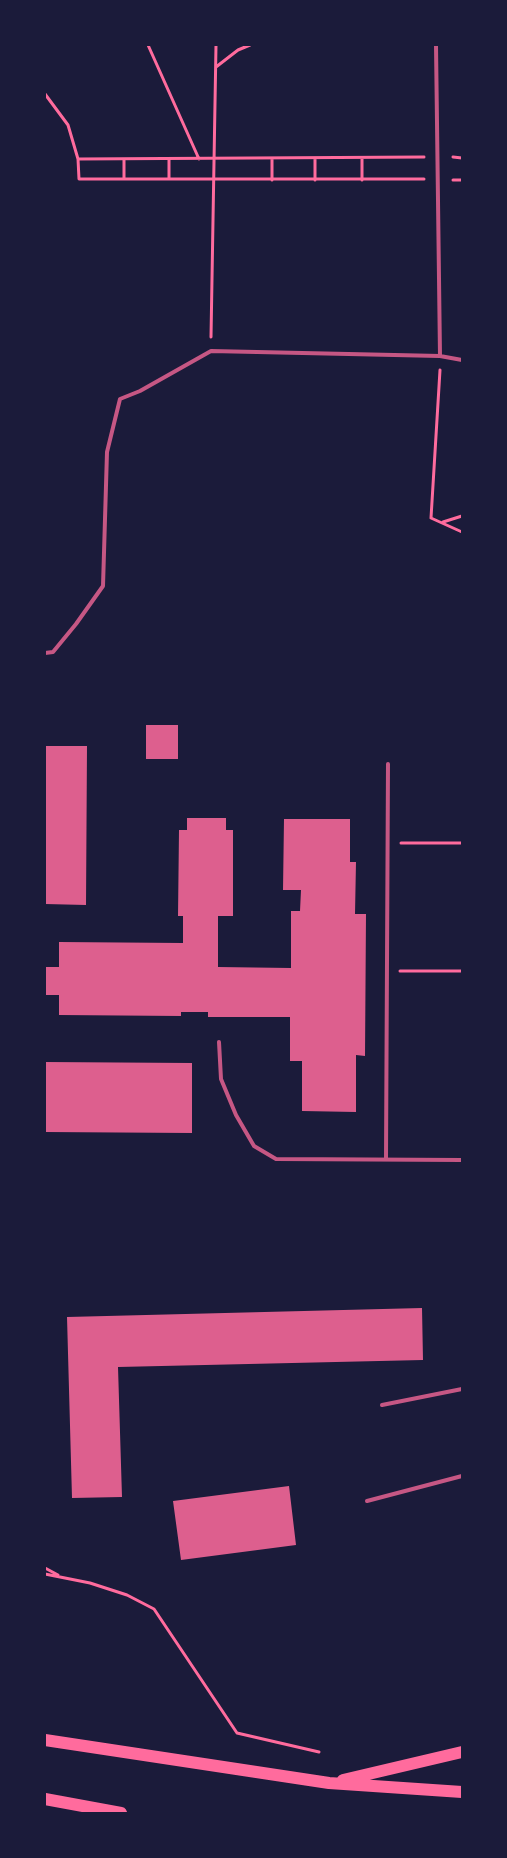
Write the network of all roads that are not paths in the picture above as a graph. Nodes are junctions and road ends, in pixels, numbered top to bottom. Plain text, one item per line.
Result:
1 (436, 45) edge
2 (440, 356) junction
3 (462, 360) edge
4 (45, 653) edge
5 (388, 764) dead end
6 (218, 1042) dead end
7 (386, 1158) junction
8 (462, 1160) edge
9 (462, 1389) edge
10 (382, 1405) dead end
11 (462, 1476) edge
12 (367, 1501) dead end
13 (45, 1740) edge
14 (462, 1752) edge
15 (329, 1783) junction
16 (462, 1792) edge
17 (45, 1799) edge
18 (121, 1813) edge

1 - 2 lane
2 - 3 lane
2 - 4 lane
5 - 7 lane
6 - 7 lane
7 - 8 lane
9 - 10 lane
11 - 12 lane
13 - 15 main road
14 - 15 main road
15 - 16 main road
17 - 18 main road

